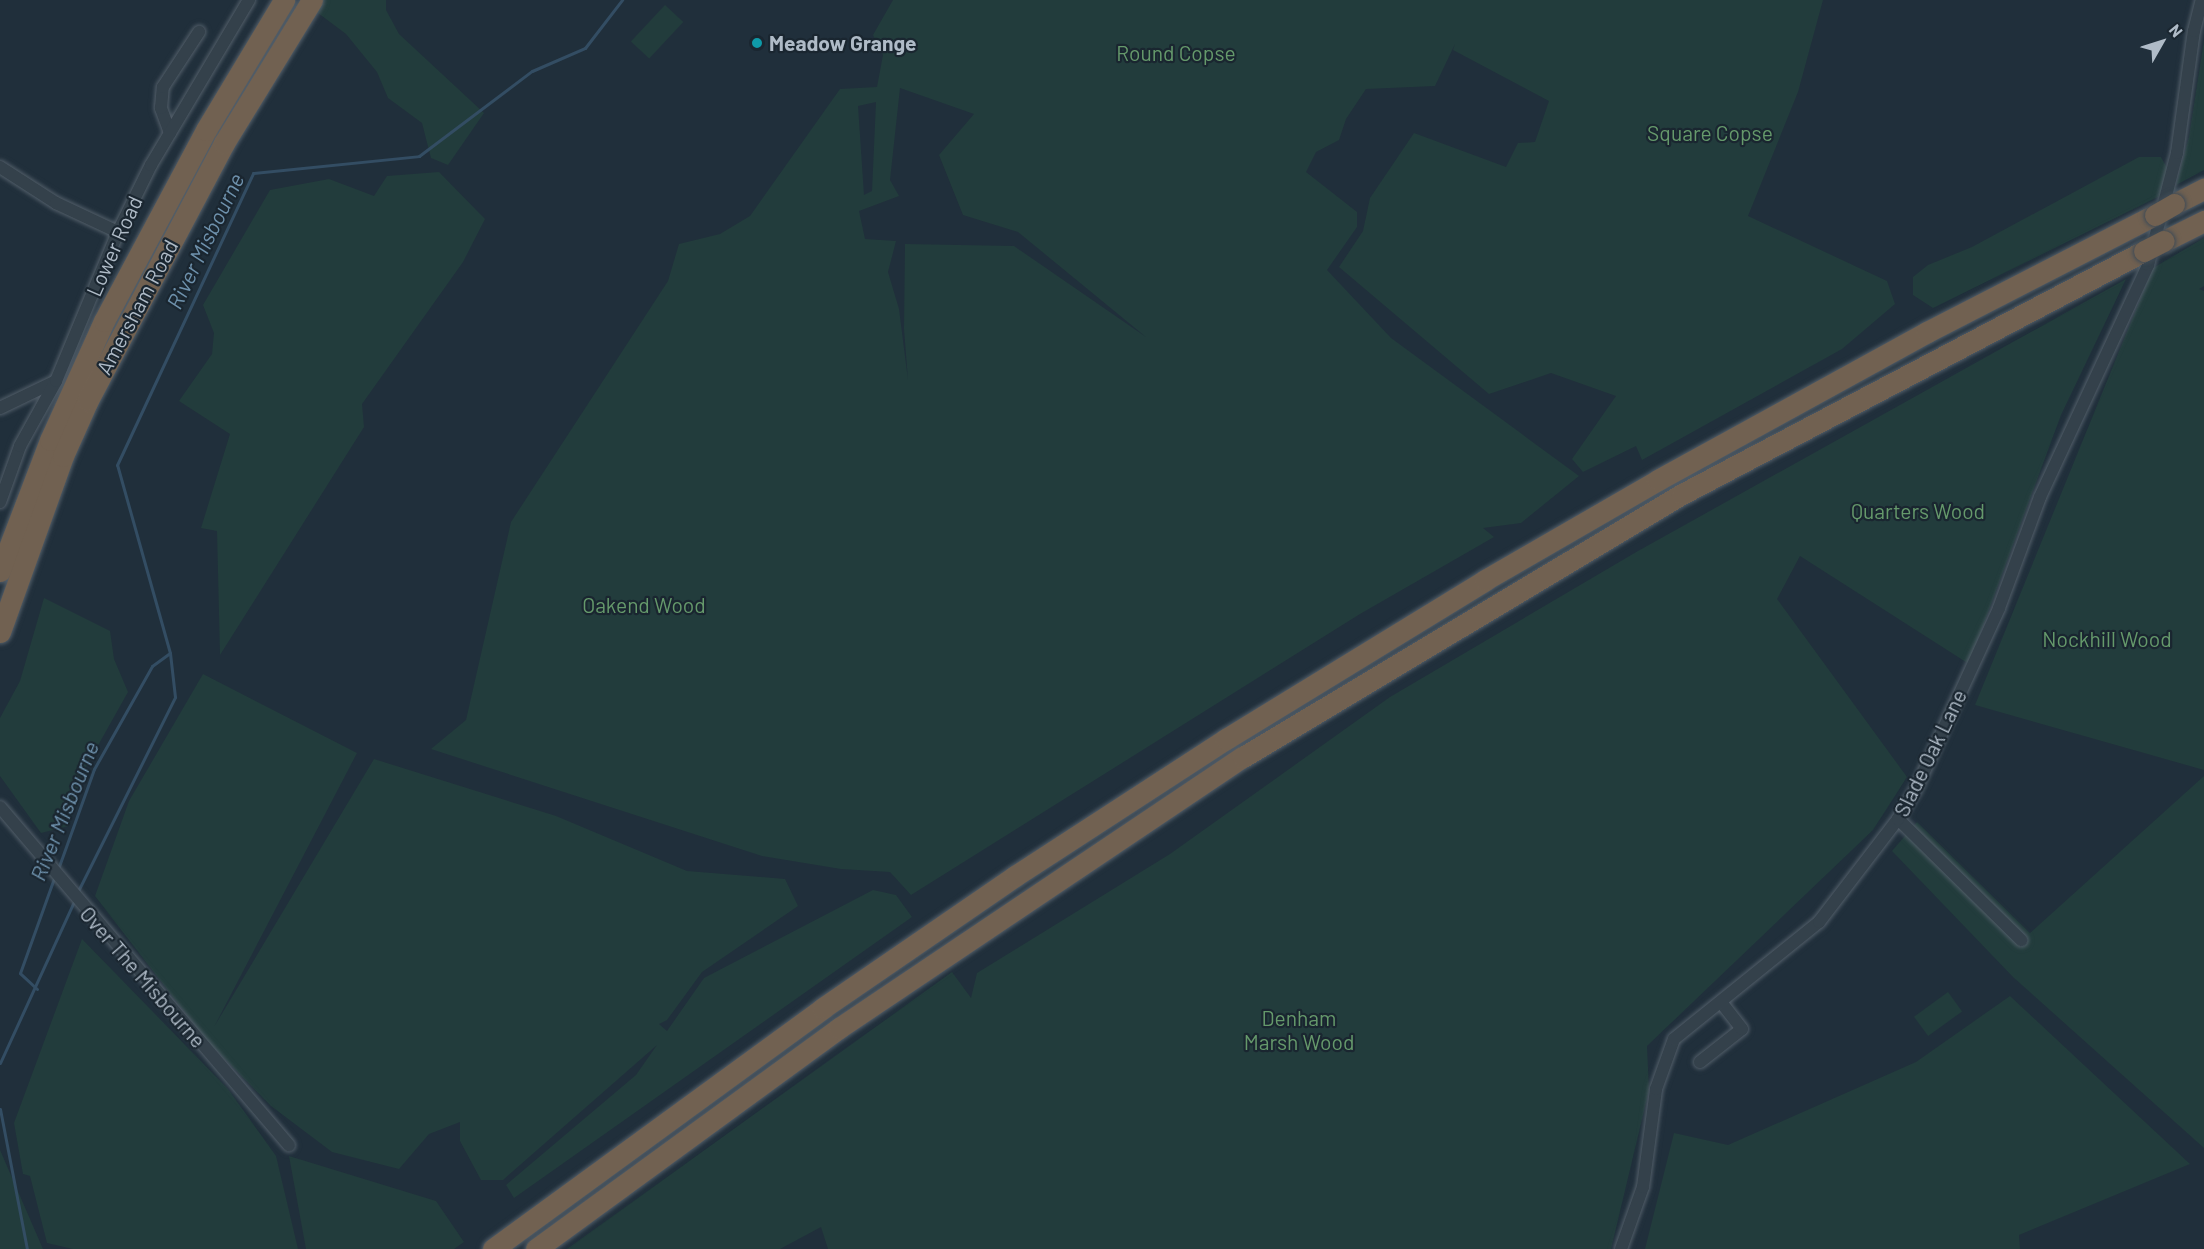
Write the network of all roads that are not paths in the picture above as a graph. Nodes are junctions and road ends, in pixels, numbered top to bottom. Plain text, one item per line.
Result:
1 (249, 0) edge
2 (284, 0) edge
3 (312, 0) edge
4 (2202, 0) edge
5 (199, 32) dead end
6 (170, 133) junction
7 (0, 166) edge
8 (2204, 189) edge
9 (2171, 198) junction
10 (2204, 221) edge
11 (118, 232) junction
12 (2146, 258) junction
13 (56, 381) junction
14 (0, 408) edge
15 (0, 502) edge
16 (0, 571) edge
17 (0, 632) edge
18 (0, 807) edge
19 (1898, 819) junction
20 (2020, 940) dead end
21 (1721, 1002) junction
22 (1700, 1062) dead end
23 (289, 1145) dead end
24 (493, 1249) edge
25 (536, 1249) edge
26 (1621, 1249) edge

1 - 6 street, Lower Road
2 - 16 highway
3 - 17 highway, Amersham Road
4 - 9 street, Slade Oak Lane
5 - 6 street
6 - 11 street, Lower Road
7 - 11 street
8 - 9 highway
9 - 12 street, Slade Oak Lane
9 - 24 highway, bridge
10 - 12 highway, bridge
11 - 13 street, Lower Road
12 - 19 street, Slade Oak Lane
12 - 25 highway
13 - 14 street
13 - 15 street, Lower Road
18 - 23 street, Over The Misbourne
19 - 20 street
19 - 21 street, Slade Oak Lane
21 - 22 street
21 - 26 street, Slade Oak Lane

